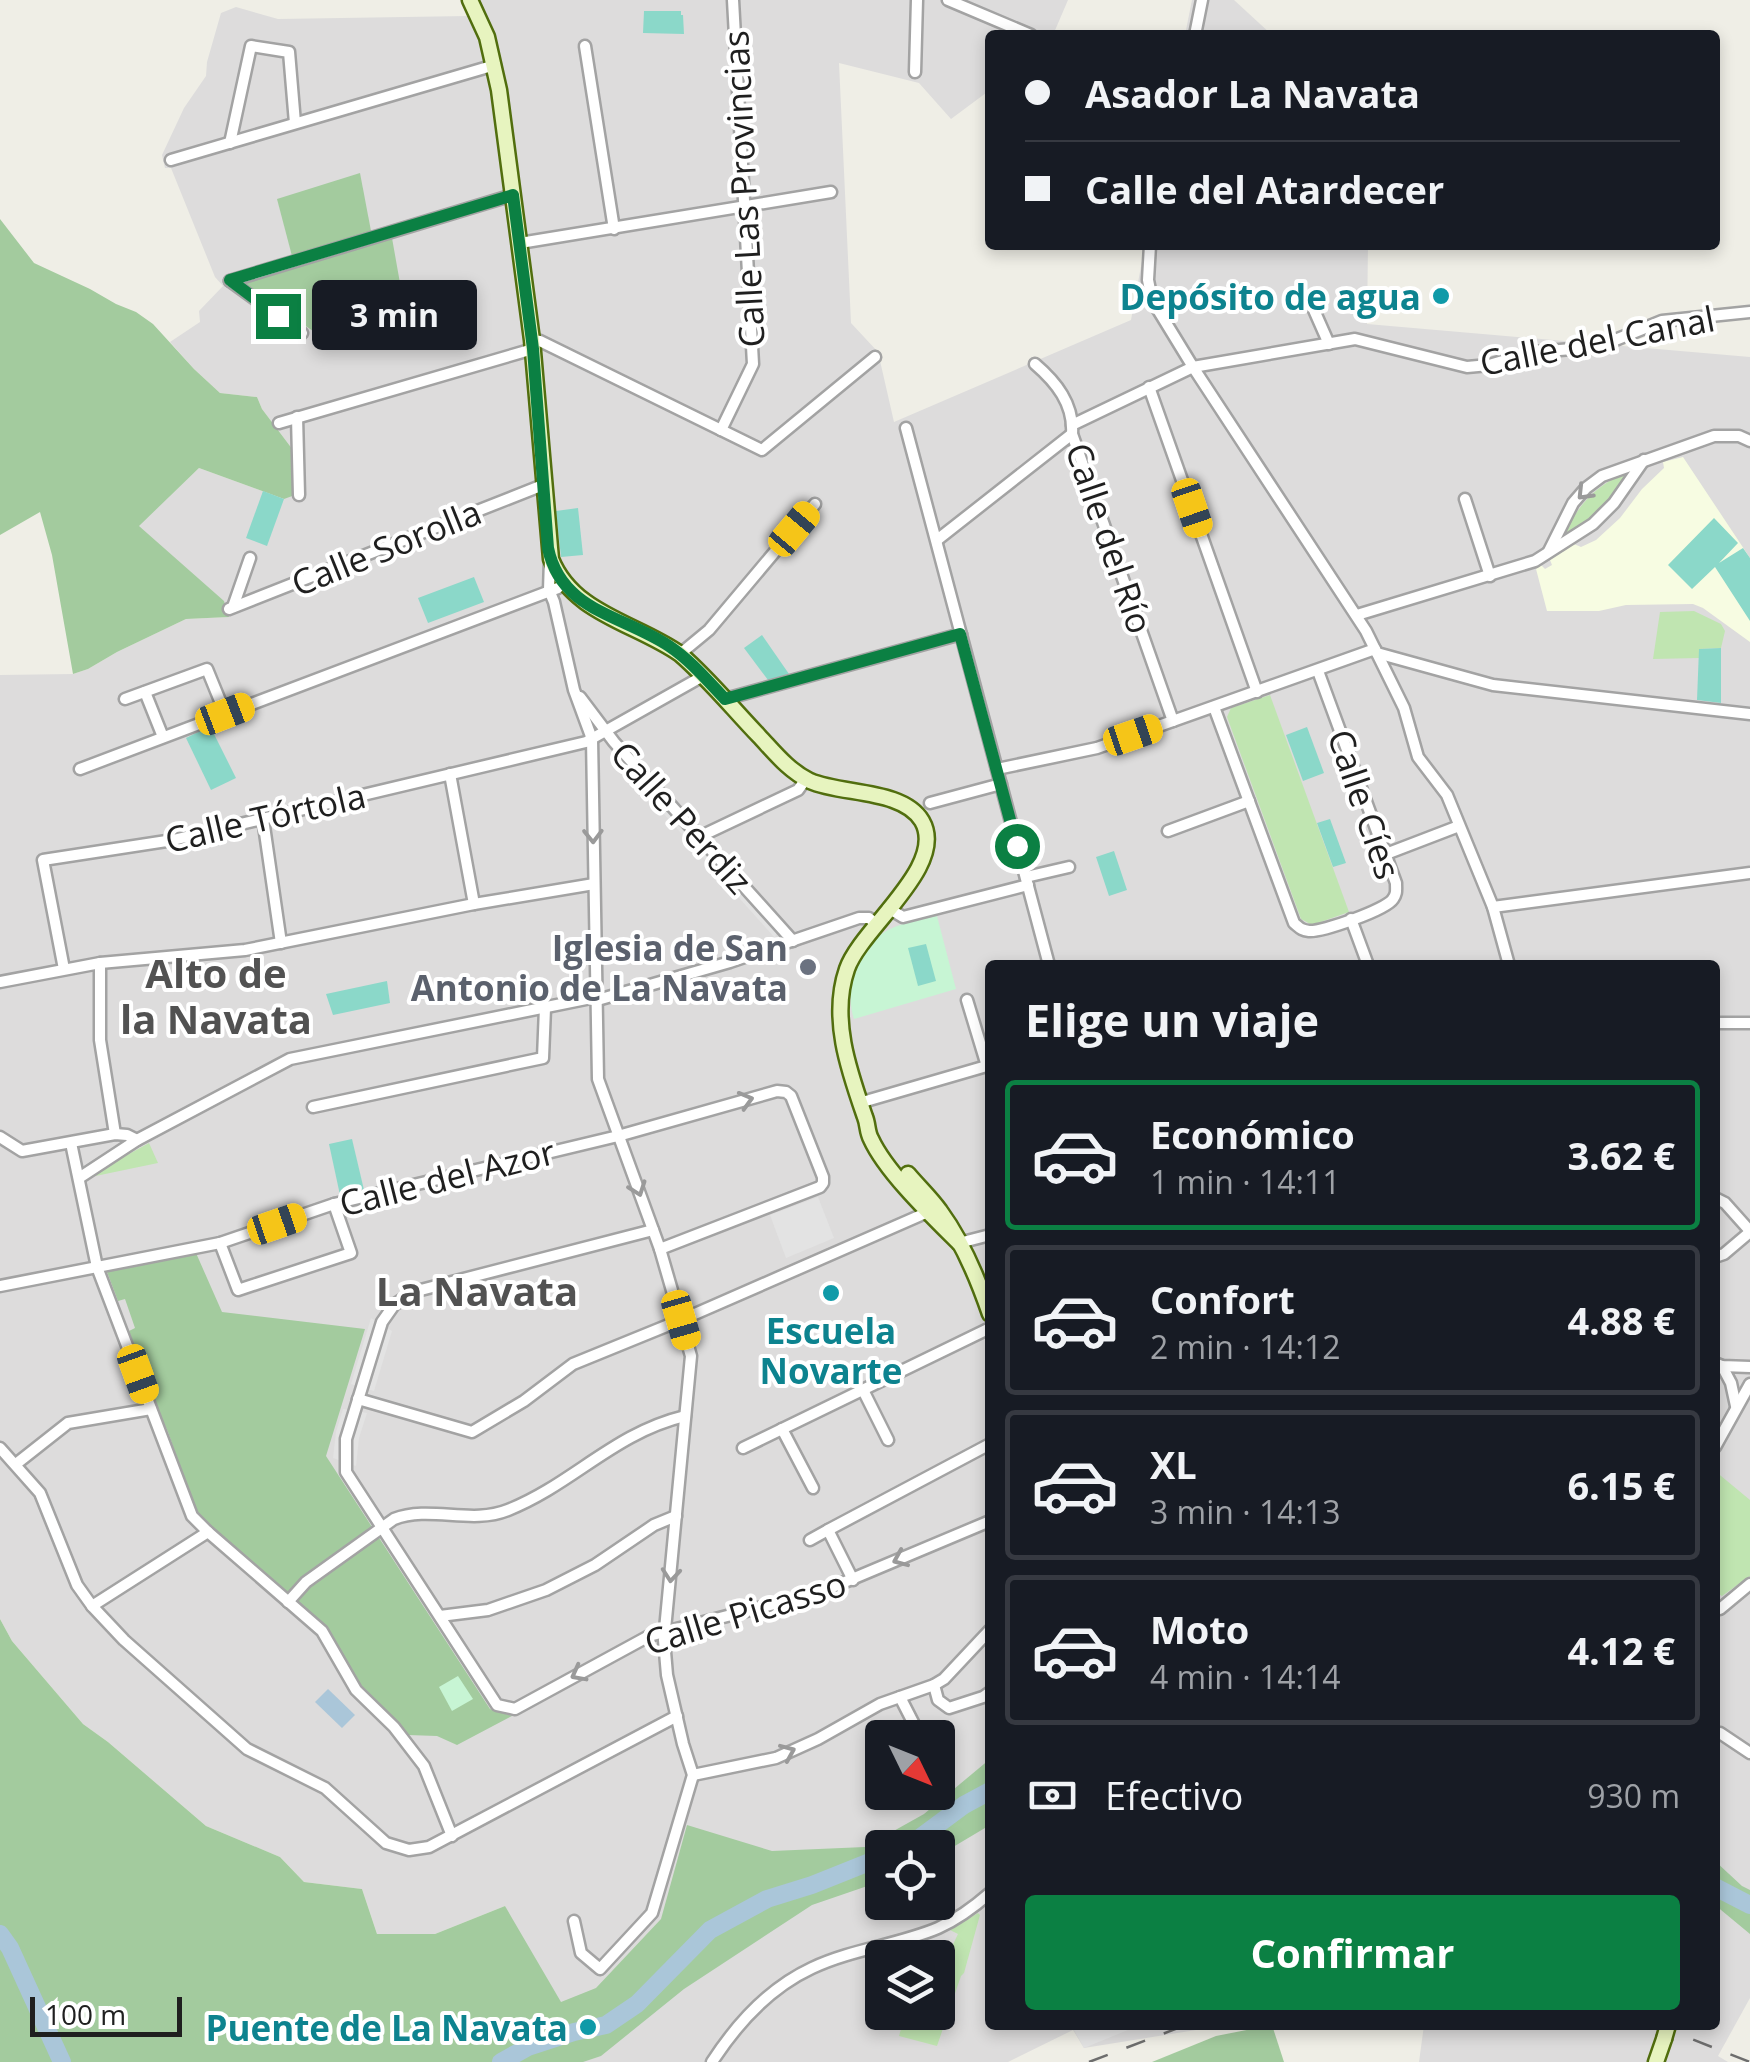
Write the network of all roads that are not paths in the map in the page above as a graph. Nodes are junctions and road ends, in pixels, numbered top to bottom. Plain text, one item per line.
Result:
1 (470, 0) edge
2 (733, 0) edge
3 (917, 0) edge
4 (948, 0) edge
5 (1202, 0) edge
6 (1019, 30) edge
7 (1196, 30) edge
8 (585, 46) dead end
9 (494, 65) junction
10 (915, 72) dead end
11 (295, 124) junction
12 (230, 143) junction
13 (171, 160) dead end
14 (832, 192) dead end
15 (513, 195) junction
16 (746, 206) junction
17 (614, 228) junction
18 (520, 243) junction
19 (1150, 250) edge
20 (1314, 310) dead end
21 (1750, 312) edge
22 (302, 333) dead end
23 (533, 344) junction
24 (1328, 344) junction
25 (875, 357) dead end
26 (1035, 364) dead end
27 (1193, 367) junction
28 (1149, 387) junction
29 (297, 417) junction
30 (280, 422) dead end
31 (906, 428) dead end
32 (1072, 429) junction
33 (721, 430) junction
34 (1750, 440) edge
35 (1644, 460) junction
36 (543, 485) junction
37 (299, 495) dead end
38 (1465, 498) dead end
39 (815, 504) dead end
40 (937, 540) junction
41 (1549, 552) junction
42 (250, 558) dead end
43 (1490, 576) junction
44 (558, 590) junction
45 (1357, 616) junction
46 (960, 634) junction
47 (1376, 651) junction
48 (680, 654) junction
49 (1318, 671) junction
50 (703, 676) junction
51 (574, 690) junction
52 (144, 692) junction
53 (1257, 692) junction
54 (125, 699) dead end
55 (725, 699) junction
56 (1214, 707) junction
57 (225, 714) junction
58 (1750, 714) edge
59 (1173, 721) junction
60 (606, 731) junction
61 (163, 737) junction
62 (592, 739) junction
63 (80, 768) dead end
64 (997, 769) junction
65 (450, 774) junction
66 (806, 779) junction
67 (1001, 784) junction
68 (1249, 801) junction
69 (930, 802) dead end
70 (263, 819) junction
71 (1459, 826) junction
72 (1168, 831) dead end
73 (701, 836) junction
74 (1386, 854) junction
75 (1069, 866) dead end
76 (1750, 873) edge
77 (1026, 881) junction
78 (594, 884) junction
79 (474, 904) junction
80 (1493, 907) junction
81 (888, 908) junction
82 (1351, 919) junction
83 (876, 924) junction
84 (793, 942) junction
85 (281, 943) junction
86 (1049, 960) edge
87 (1366, 960) edge
88 (1508, 960) edge
89 (100, 963) junction
90 (64, 968) junction
91 (0, 982) edge
92 (596, 997) junction
93 (967, 1000) dead end
94 (545, 1008) junction
95 (1720, 1023) edge
96 (1750, 1023) edge
97 (985, 1054) edge
98 (985, 1067) edge
99 (860, 1103) junction
100 (314, 1107) dead end
101 (868, 1129) junction
102 (115, 1134) junction
103 (618, 1136) junction
104 (0, 1137) edge
105 (136, 1140) junction
106 (71, 1143) junction
107 (900, 1166) junction
108 (79, 1178) junction
109 (1720, 1201) edge
110 (334, 1204) junction
111 (928, 1212) junction
112 (950, 1225) junction
113 (653, 1230) junction
114 (1750, 1231) edge
115 (985, 1236) edge
116 (220, 1243) junction
117 (959, 1243) junction
118 (660, 1249) junction
119 (1720, 1256) edge
120 (97, 1267) junction
121 (0, 1286) edge
122 (985, 1299) edge
123 (681, 1320) junction
124 (985, 1330) edge
125 (1720, 1364) edge
126 (1720, 1366) edge
127 (1750, 1368) edge
128 (1750, 1384) edge
129 (863, 1390) junction
130 (358, 1400) junction
131 (1736, 1406) junction
132 (150, 1410) junction
133 (686, 1416) junction
134 (782, 1429) junction
135 (1720, 1436) edge
136 (888, 1440) dead end
137 (985, 1447) edge
138 (0, 1448) edge
139 (743, 1448) dead end
140 (16, 1464) junction
141 (814, 1488) dead end
142 (676, 1516) junction
143 (985, 1522) edge
144 (381, 1528) junction
145 (828, 1530) junction
146 (208, 1532) junction
147 (810, 1540) dead end
148 (853, 1580) junction
149 (1750, 1584) edge
150 (288, 1602) junction
151 (92, 1606) junction
152 (1720, 1609) dead end
153 (440, 1616) junction
154 (666, 1630) junction
155 (985, 1635) edge
156 (934, 1684) junction
157 (985, 1696) edge
158 (900, 1698) junction
159 (677, 1716) junction
160 (912, 1720) edge
161 (1720, 1733) dead end
162 (1750, 1753) edge
163 (693, 1776) junction
164 (452, 1836) junction
165 (985, 1897) edge
166 (574, 1921) dead end
167 (1666, 2032) edge
168 (712, 2062) edge
169 (1656, 2062) edge

1 - 9 main road
2 - 16 street, Calle Las Provincias
3 - 10 street
4 - 6 street
5 - 7 street
8 - 17 street
9 - 11 street
9 - 15 main road
11 - 12 street
11 - 12 street
12 - 13 street
14 - 16 street
15 - 18 main road
15 - 22 street
16 - 17 street
16 - 33 street, Calle Las Provincias
17 - 18 street
18 - 23 main road
19 - 27 street
20 - 24 street
21 - 24 street, Calle del Canal
23 - 29 street
23 - 33 street
23 - 36 main road
24 - 27 street, Calle del Canal
25 - 33 street
26 - 32 street, Calle del Río
27 - 28 street, Calle del Canal
27 - 45 street
28 - 32 street, Calle del Canal
28 - 53 street
29 - 30 street
29 - 37 street
31 - 40 street
32 - 40 street, Calle del Canal
32 - 59 street, Calle del Río
34 - 35 street
35 - 41 street
35 -> 41 street
36 - 42 street, Calle Sorolla
36 - 44 main road
38 - 43 street
39 - 48 street
40 - 46 street
41 - 43 street
43 - 45 street
44 - 48 main road
44 - 51 street, Calle Perdiz
44 - 57 street
45 - 47 street
46 - 55 street
46 - 64 street
47 - 49 street
47 - 58 street
47 - 71 street
48 - 50 main road
49 - 53 street
49 - 74 street, Calle Cíes
50 - 55 main road
50 - 60 street, Calle Tórtola
51 - 60 street, Calle Perdiz
51 - 62 street, Calle Perdiz
52 - 54 street
52 - 57 street
52 - 61 street
53 - 56 street
55 - 66 main road
56 - 59 street
56 - 68 street, Calle Cíes
57 - 61 street
59 - 64 street
60 - 62 street, Calle Tórtola
60 - 73 street, Calle Perdiz
61 - 63 street
62 - 65 street, Calle Tórtola
62 -> 78 street, Calle Perdiz
64 - 67 street
65 - 70 street, Calle Tórtola
65 - 79 street
66 - 73 street
66 - 81 main road
67 - 69 street
67 - 77 street
68 - 72 street
68 - 82 street, Calle Cíes
70 - 85 street
70 - 90 street, Calle Tórtola
71 - 74 street
71 - 80 street
73 - 84 street, Calle Perdiz
74 - 82 street, Calle Cíes
75 - 77 street
76 - 80 street
77 - 81 street
77 - 86 street
78 - 79 street
78 - 92 street, Calle Perdiz
79 - 85 street
80 - 88 street
81 - 83 main road
82 - 87 street
83 - 84 street
83 - 99 main road
84 - 92 street
85 - 89 street
89 - 90 street
89 - 102 street
90 - 91 street
92 - 94 street
92 - 103 street, Calle Perdiz
93 - 97 street
94 - 100 street
94 - 105 street
95 - 96 street
98 - 99 street
99 - 101 main road
101 - 107 main road
101 - 111 main road
102 - 105 street
102 - 106 street
103 - 110 street, Calle del Azor
103 -> 113 street, Calle Perdiz
103 -> 118 street, Calle del Azor
104 - 106 street
105 - 108 street
106 - 108 street
107 - 111 main road
107 - 112 main road
108 - 120 street
109 - 114 street
110 - 116 street, Calle del Azor
110 - 116 street
111 - 112 main road
111 - 117 main road
111 - 123 street
112 - 117 main road
113 - 118 street, Calle Perdiz
113 - 130 street, Calle Picasso
114 - 119 street
115 - 117 street
116 - 120 street, Calle del Azor
117 - 122 main road
118 - 123 street, Calle Perdiz
120 - 121 street, Calle del Azor
120 - 132 street
123 - 130 street
123 - 133 street, Calle Perdiz
124 - 129 street
125 - 127 street
126 - 131 street
128 - 131 street
129 - 134 street
129 - 136 street
130 - 144 street, Calle Picasso
131 - 135 street
132 - 140 street
132 - 146 street
133 - 142 street, Calle Perdiz
133 - 144 street
134 - 139 street
134 - 141 street
137 - 145 street
138 - 140 street
140 - 151 street
142 - 153 street
142 -> 154 street, Calle Perdiz
143 -> 148 street, Calle Picasso
144 - 150 street
144 - 153 street, Calle Picasso
145 - 147 street
145 - 148 street
146 - 150 street
146 - 151 street
148 - 154 street, Calle Picasso
149 - 152 street
150 - 164 street
151 - 164 street
154 -> 153 street, Calle Picasso
154 - 159 street, Calle Perdiz
155 - 156 street
156 - 157 street
156 - 158 street
158 - 160 street
163 -> 158 street
159 - 163 street, Calle Perdiz
159 - 164 street
161 - 162 street
163 - 166 street
165 - 168 street
167 - 169 main road

